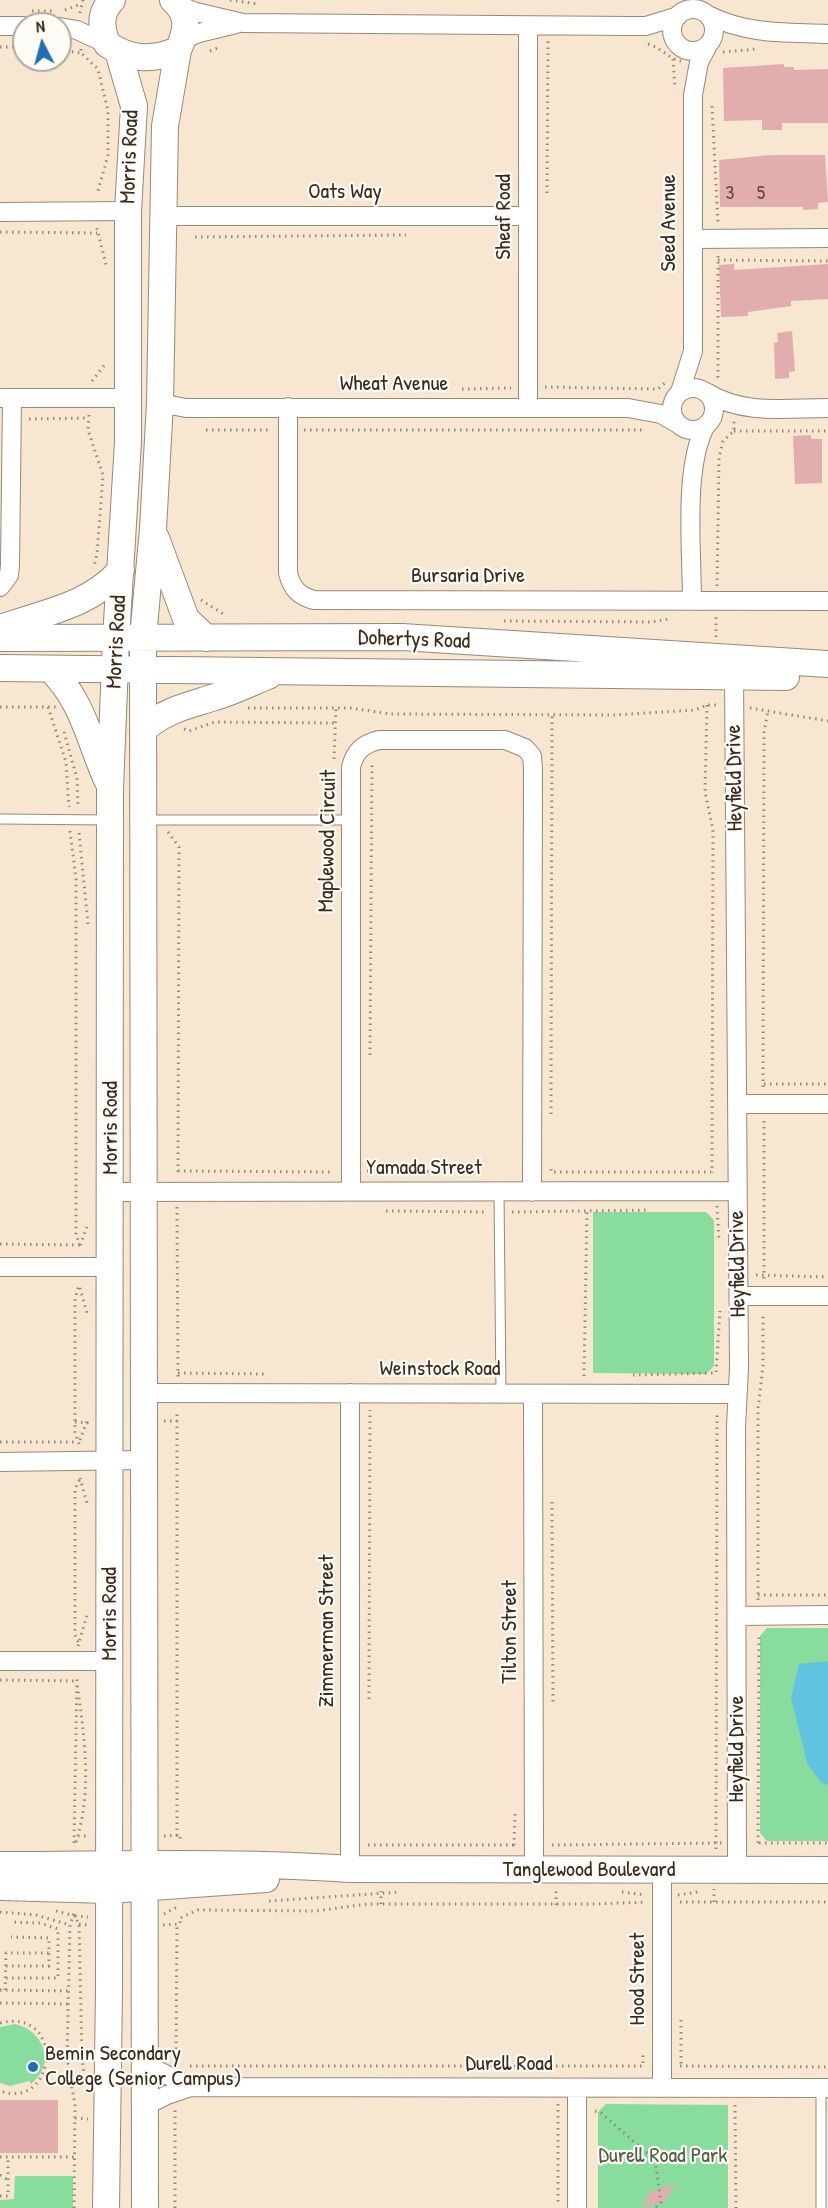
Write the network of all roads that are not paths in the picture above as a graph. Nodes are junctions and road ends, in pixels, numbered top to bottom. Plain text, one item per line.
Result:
1 (104, 3) edge
2 (176, 3) edge
3 (705, 9) edge
4 (681, 10) edge
5 (72, 23) edge
6 (243, 23) junction
7 (628, 26) junction
8 (72, 29) edge
9 (753, 31) junction
10 (529, 34) junction
11 (828, 34) edge
12 (180, 45) junction
13 (112, 47) junction
14 (691, 53) junction
15 (128, 211) junction
16 (0, 212) edge
17 (163, 216) junction
18 (528, 216) junction
19 (828, 238) edge
20 (693, 239) junction
21 (693, 351) junction
22 (676, 387) junction
23 (707, 392) junction
24 (6, 398) edge
25 (128, 398) junction
26 (160, 403) junction
27 (288, 407) junction
28 (528, 408) junction
29 (628, 408) junction
30 (828, 408) edge
31 (740, 409) junction
32 (707, 424) junction
33 (680, 425) junction
34 (693, 473) junction
35 (153, 529) junction
36 (121, 570) junction
37 (0, 587) edge
38 (692, 600) junction
39 (828, 601) edge
40 (0, 628) edge
41 (0, 638) edge
42 (116, 638) junction
43 (143, 638) junction
44 (206, 638) junction
45 (828, 664) edge
46 (734, 666) junction
47 (0, 668) edge
48 (115, 669) junction
49 (143, 669) junction
50 (51, 670) junction
51 (279, 672) junction
52 (828, 678) edge
53 (143, 730) junction
54 (111, 789) junction
55 (0, 819) edge
56 (155, 819) junction
57 (111, 820) junction
58 (351, 820) junction
59 (737, 1104) junction
60 (828, 1104) edge
61 (351, 1191) junction
62 (737, 1191) junction
63 (110, 1192) junction
64 (144, 1192) junction
65 (499, 1192) junction
66 (531, 1192) junction
67 (0, 1267) edge
68 (110, 1267) junction
69 (739, 1296) junction
70 (828, 1296) edge
71 (144, 1393) junction
72 (350, 1393) junction
73 (501, 1394) junction
74 (533, 1394) junction
75 (737, 1394) junction
76 (144, 1460) junction
77 (110, 1461) junction
78 (0, 1462) edge
79 (828, 1615) edge
80 (737, 1616) junction
81 (0, 1661) edge
82 (110, 1661) junction
83 (110, 1864) junction
84 (0, 1865) edge
85 (350, 1869) junction
86 (828, 1870) edge
87 (146, 1876) junction
88 (539, 1879) junction
89 (723, 1879) junction
90 (0, 1887) edge
91 (110, 1890) junction
92 (655, 1893) junction
93 (146, 2057) junction
94 (180, 2082) junction
95 (578, 2088) junction
96 (662, 2088) junction
97 (825, 2088) edge
98 (145, 2106) junction
99 (106, 2208) edge
100 (144, 2208) edge
101 (577, 2208) edge
102 (821, 2208) edge

1 - 5 street
1 - 13 street, Morris Road
2 - 6 street
2 - 12 street, Morris Road
3 - 4 street
3 - 9 street
3 - 14 street
4 - 7 street
4 - 14 street
6 - 10 street
6 - 12 street
7 - 10 street
7 - 14 street
8 - 13 street
9 - 11 street
9 - 14 street
10 - 18 street, Sheaf Road
12 - 13 street
12 - 17 street, Morris Road
13 - 15 street, Morris Road
14 - 20 street, Seed Avenue
15 - 16 street
15 - 25 street, Morris Road
17 - 18 street, Oats Way
17 - 26 street, Morris Road
18 - 28 street, Sheaf Road
19 - 20 street
20 - 21 street, Seed Avenue
21 - 22 street, Seed Avenue
21 - 23 street, Seed Avenue
22 - 23 street
22 - 29 street, Wheat Avenue
22 - 33 street
23 - 31 street
23 - 32 street
24 - 25 street
24 - 37 street
25 - 26 street
25 - 36 street, Morris Road
26 - 27 street, Wheat Avenue
26 - 35 street, Morris Road
27 - 28 street, Wheat Avenue
27 - 38 street, Bursaria Drive
28 - 29 street, Wheat Avenue
29 - 33 street, Wheat Avenue
30 - 31 street
31 - 32 street
32 - 33 street
32 - 34 street
33 - 34 street
34 - 38 street
35 - 43 street, Morris Road
35 - 44 street
36 - 40 street
36 - 42 street, Morris Road
38 - 39 street, Bursaria Drive
41 - 42 street, Dohertys Road
42 - 43 street, Dohertys Road
42 - 48 street, Morris Road
43 - 44 street, Dohertys Road
43 - 49 street, Morris Road
44 - 46 street, Dohertys Road
45 - 46 street, Dohertys Road
46 - 51 street, Dohertys Road
46 - 52 street, Dohertys Road
46 - 59 street, Heyfield Drive
47 - 50 street, Dohertys Road
48 - 49 street, Dohertys Road
48 - 50 street, Dohertys Road
48 - 54 street, Morris Road
49 - 51 street, Dohertys Road
49 - 53 street, Morris Road
50 - 54 street
51 - 53 street
53 - 56 street, Morris Road
54 - 57 street, Morris Road
55 - 57 lane
56 - 58 lane
56 - 64 street, Morris Road
57 - 63 street, Morris Road
58 - 61 street, Maplewood Circuit
58 - 66 street, Maplewood Circuit
59 - 60 street
59 - 62 street, Heyfield Drive
61 - 64 street, Yamada Street
61 - 65 street, Yamada Street
62 - 66 street, Yamada Street
62 - 69 street, Heyfield Drive
63 - 64 street, Yamada Street
63 - 68 street, Morris Road
64 - 71 street, Morris Road
65 - 66 street, Yamada Street
65 - 73 lane
67 - 68 street
68 - 77 street, Morris Road
69 - 70 street
69 - 75 street, Heyfield Drive
71 - 72 street, Weinstock Road
71 - 76 street, Morris Road
72 - 73 street, Weinstock Road
72 - 85 street, Zimmerman Street
73 - 74 street, Weinstock Road
74 - 75 street, Weinstock Road
74 - 88 street, Tilton Street
75 - 80 street, Heyfield Drive
76 - 77 street
76 - 87 street, Morris Road
77 - 78 street
77 - 82 street, Morris Road
79 - 80 street
80 - 89 street, Heyfield Drive
81 - 82 street
82 - 83 street, Morris Road
83 - 84 street, Tanglewood Boulevard
83 - 87 street, Tanglewood Boulevard
83 - 91 street, Morris Road
85 - 87 street, Tanglewood Boulevard
85 - 88 street, Tanglewood Boulevard
86 - 89 street, Tanglewood Boulevard
87 - 91 street, Tanglewood Boulevard
87 - 93 street, Morris Road
88 - 92 street, Tanglewood Boulevard
89 - 92 street, Tanglewood Boulevard
90 - 91 street, Tanglewood Boulevard
91 - 99 street, Morris Road
92 - 96 street, Hood Street
93 - 94 street
93 - 98 street, Morris Road
94 - 95 street, Durell Road
94 - 98 street, Durell Road
95 - 96 street, Durell Road
95 - 101 street
96 - 97 street, Durell Road
97 - 102 lane
98 - 100 street, Morris Road

